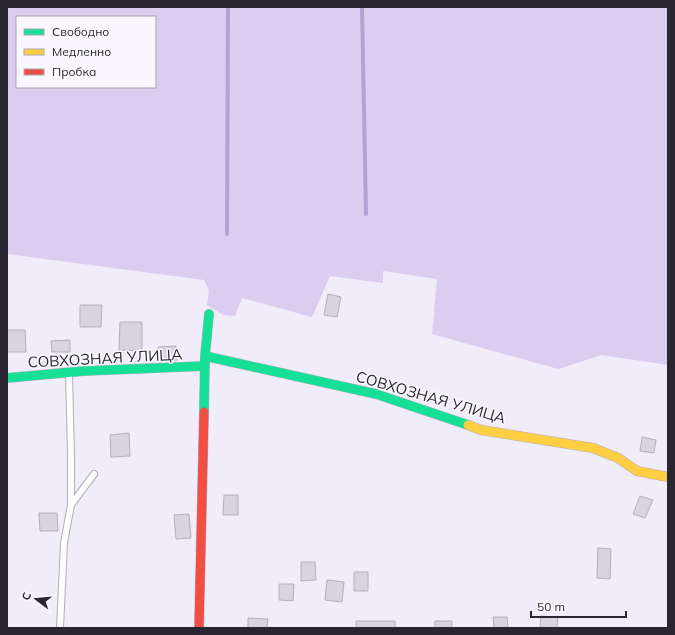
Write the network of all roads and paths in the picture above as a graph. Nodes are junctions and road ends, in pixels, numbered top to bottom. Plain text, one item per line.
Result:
1 (209, 314) dead end
2 (205, 356) junction
3 (205, 366) junction
4 (69, 372) junction
5 (7, 378) edge
6 (94, 474) dead end
7 (668, 477) edge
8 (71, 505) junction
9 (60, 628) edge
10 (200, 628) edge

1 - 2 street
2 - 3 street
2 - 7 street, СОВХОЗНАЯ УЛИЦА
3 - 4 street, СОВХОЗНАЯ УЛИЦА
3 - 10 street
4 - 5 street, СОВХОЗНАЯ УЛИЦА
4 - 8 lane
6 - 8 lane
8 - 9 lane

